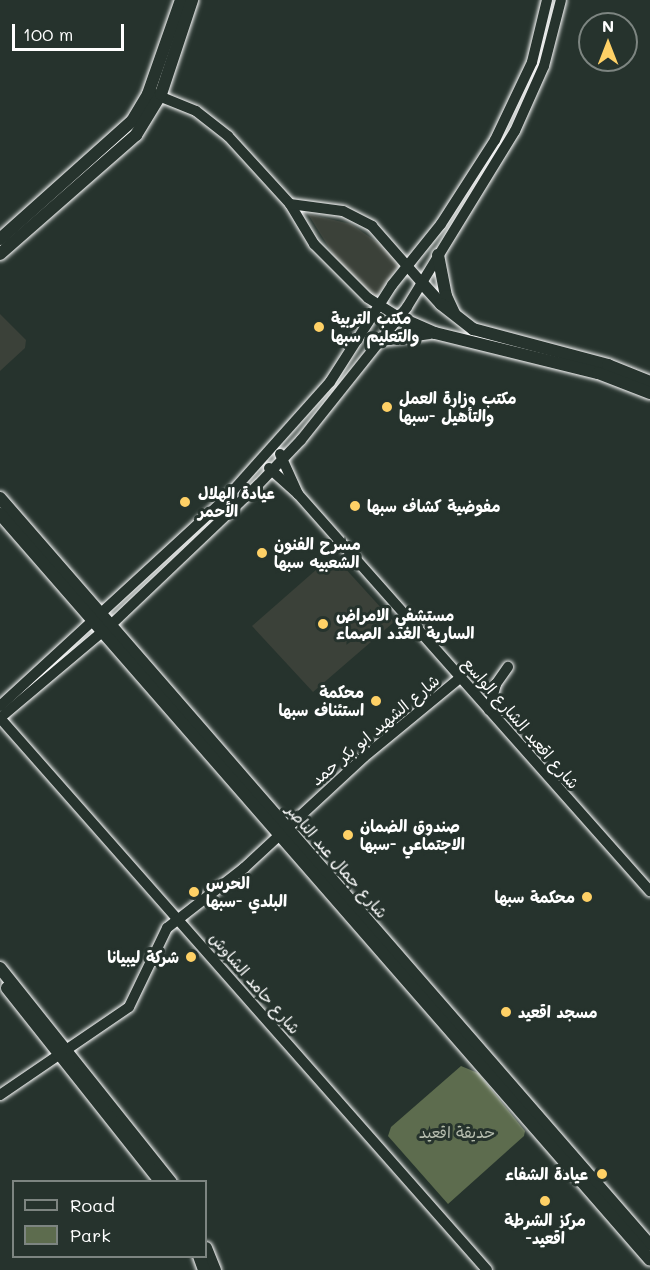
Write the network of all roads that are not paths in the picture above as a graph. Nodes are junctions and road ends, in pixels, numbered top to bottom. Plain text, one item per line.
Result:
1 (181, 0) edge
2 (192, 0) edge
3 (547, 0) edge
4 (561, 0) edge
5 (154, 94) junction
6 (290, 204) junction
7 (0, 239) edge
8 (0, 254) edge
9 (438, 255) junction
10 (410, 264) junction
11 (422, 283) junction
12 (380, 306) junction
13 (398, 317) junction
14 (460, 321) junction
15 (435, 333) junction
16 (381, 340) junction
17 (650, 382) edge
18 (650, 393) edge
19 (274, 447) junction
20 (284, 459) junction
21 (262, 460) junction
22 (272, 471) junction
23 (298, 494) junction
24 (0, 498) edge
25 (0, 514) edge
26 (102, 612) junction
27 (92, 622) junction
28 (112, 623) junction
29 (101, 633) junction
30 (508, 667) dead end
31 (461, 677) junction
32 (0, 706) edge
33 (489, 710) junction
34 (0, 718) edge
35 (282, 831) junction
36 (650, 891) edge
37 (179, 919) junction
38 (0, 968) edge
39 (0, 980) edge
40 (64, 1052) junction
41 (0, 1095) edge
42 (160, 1180) edge
43 (169, 1180) edge
44 (650, 1245) edge
45 (207, 1250) edge
46 (650, 1260) edge
47 (215, 1270) edge
48 (487, 1270) edge

1 - 5 main road
2 - 5 main road
3 - 10 street
4 - 9 street
5 - 6 street
5 - 7 main road
5 - 8 main road
6 - 10 street
6 - 12 street
9 - 11 street
9 - 14 main road
10 - 11 street
10 - 12 street
11 - 13 street
11 - 14 main road
12 - 13 street
12 - 19 street
13 - 15 main road
13 - 16 street
14 - 17 main road
15 - 16 main road
15 - 18 main road
16 - 20 street
19 - 20 street
19 - 21 street
20 - 22 street
20 - 23 street
21 - 22 street
21 - 26 street
22 - 23 street
22 - 28 street
23 - 31 street, شارع اقعيد الشارع الواسع
24 - 26 main road, شارع جمال عبد الناصر
25 - 27 main road, شارع جمال عبد الناصر
26 - 27 street
26 - 28 main road, شارع جمال عبد الناصر
27 - 29 main road, شارع جمال عبد الناصر
27 - 32 street
28 - 29 street
28 - 35 main road, شارع جمال عبد الناصر
29 - 34 street
29 - 35 main road, شارع جمال عبد الناصر
30 - 33 street
31 - 33 street, شارع اقعيد الشارع الواسع
31 - 35 street, شارع الشهيد ابو بكر حمد
33 - 36 street, شارع اقعيد الشارع الواسع
34 - 37 street, شارع حامد الشاوش
35 - 37 street, شارع الشهيد ابو بكر حمد
35 - 44 main road, شارع جمال عبد الناصر
35 - 46 main road, شارع جمال عبد الناصر
37 - 40 street, شارع الشهيد ابو بكر حمد
37 - 48 street, شارع حامد الشاوش
38 - 40 main road
39 - 40 main road
40 - 41 street, شارع الشهيد ابو بكر حمد
40 - 42 main road
40 - 43 main road
45 - 47 main road

